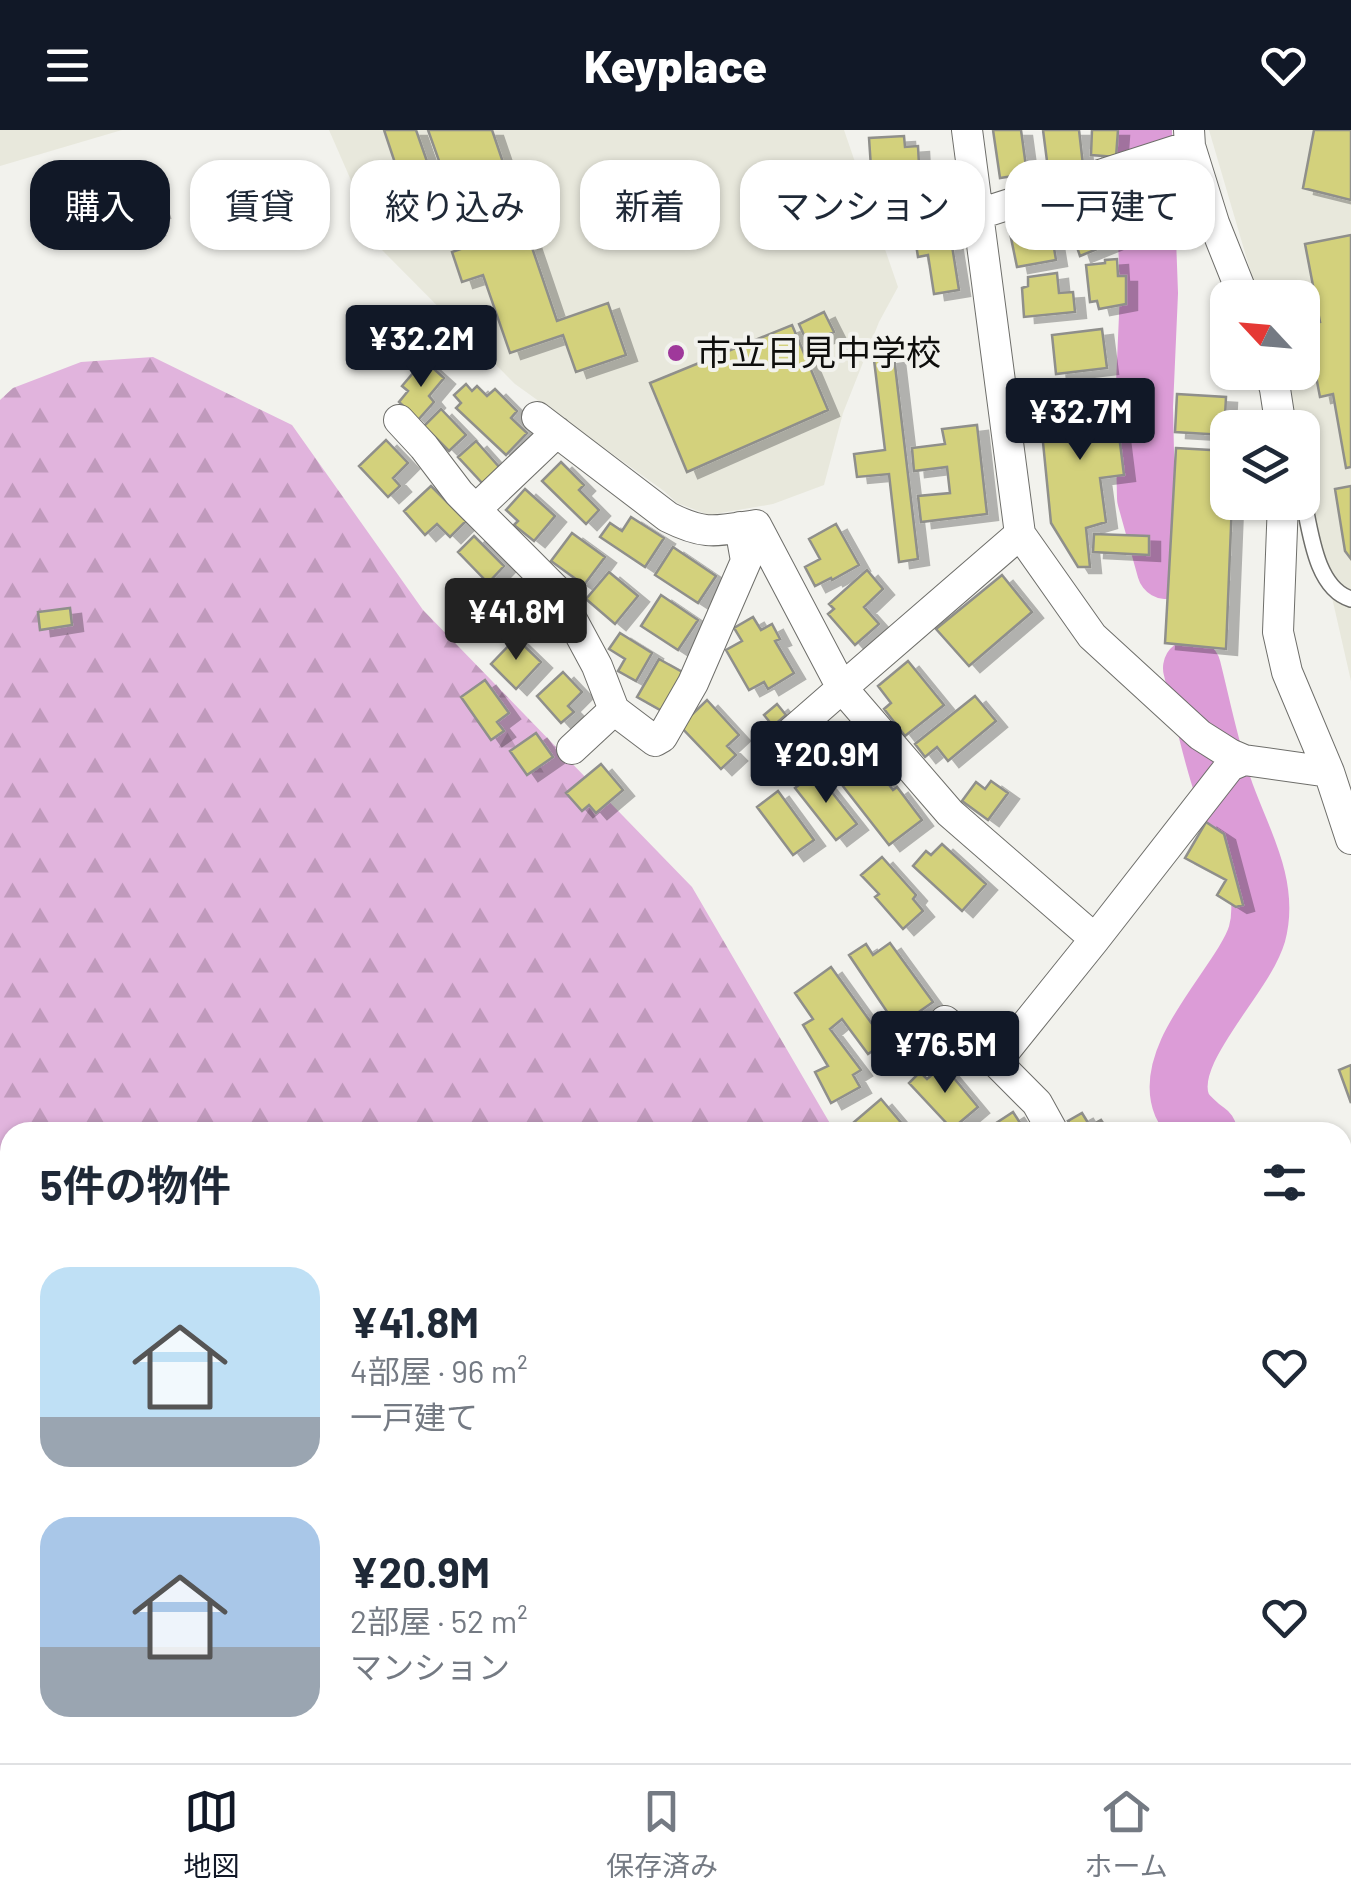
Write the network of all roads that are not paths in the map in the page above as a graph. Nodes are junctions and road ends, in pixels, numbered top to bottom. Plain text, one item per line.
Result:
1 (967, 130) edge
2 (1190, 138) edge
3 (971, 160) edge
4 (985, 212) edge
5 (984, 250) edge
6 (1237, 280) edge
7 (399, 420) dead end
8 (476, 509) junction
9 (1282, 520) edge
10 (1308, 520) edge
11 (740, 527) junction
12 (1020, 534) junction
13 (1351, 599) edge
14 (842, 688) junction
15 (614, 710) junction
16 (572, 748) dead end
17 (770, 751) dead end
18 (1235, 760) junction
19 (1340, 771) edge
20 (1351, 839) edge
21 (1094, 939) junction
22 (945, 1021) dead end
23 (996, 1062) junction
24 (1047, 1122) edge

1 - 3 street
2 - 4 street
2 - 6 street
5 - 12 street
7 - 8 street
8 - 11 street
8 - 15 street
9 - 19 street
10 - 13 lane
11 - 14 street
11 - 15 street
12 - 14 street
12 - 18 street
14 - 17 street
14 - 21 street
15 - 16 street
18 - 19 street
18 - 21 street
19 - 20 street
21 - 23 street
22 - 23 street
23 - 24 street

